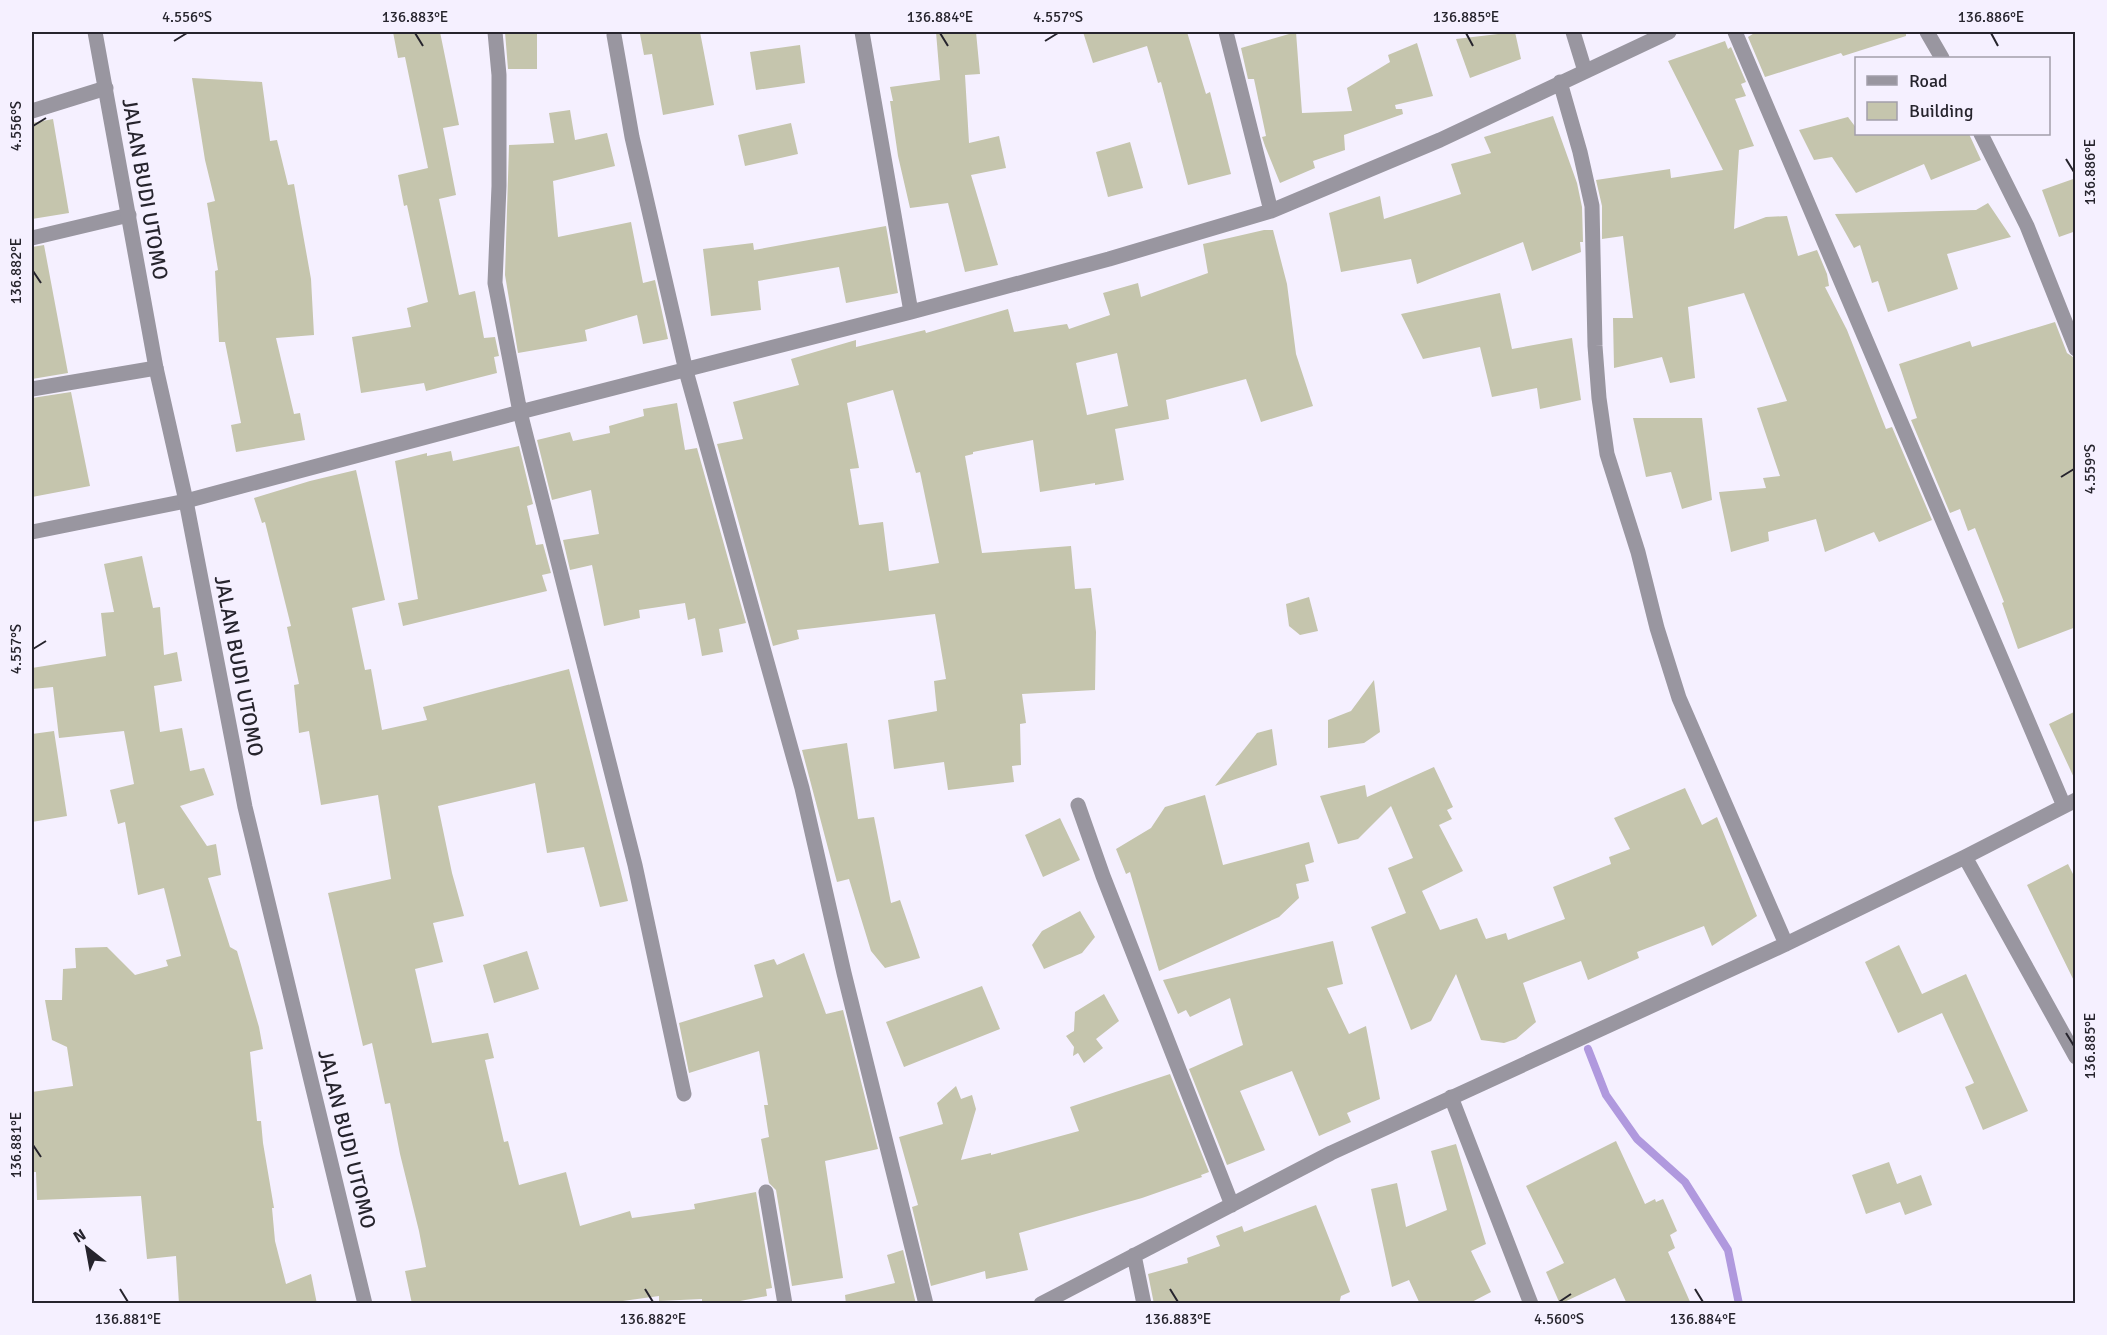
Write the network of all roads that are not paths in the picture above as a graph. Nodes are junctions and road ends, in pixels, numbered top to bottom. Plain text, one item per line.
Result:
1 (95, 32) edge
2 (495, 32) edge
3 (862, 32) edge
4 (1226, 32) edge
5 (1573, 32) edge
6 (1669, 32) edge
7 (1735, 32) edge
8 (1927, 32) edge
9 (614, 35) dead end
10 (1941, 57) edge
11 (1585, 71) junction
12 (1560, 82) junction
13 (106, 88) junction
14 (32, 111) edge
15 (1982, 135) edge
16 (1272, 211) junction
17 (129, 215) junction
18 (32, 238) edge
19 (911, 312) junction
20 (2076, 349) edge
21 (156, 368) junction
22 (686, 371) junction
23 (32, 389) edge
24 (520, 412) junction
25 (186, 501) junction
26 (32, 532) edge
27 (2070, 803) edge
28 (1078, 805) dead end
29 (1965, 857) junction
30 (1786, 944) junction
31 (2076, 1057) edge
32 (684, 1094) dead end
33 (1451, 1097) junction
34 (766, 1192) dead end
35 (1232, 1205) junction
36 (1134, 1255) junction
37 (365, 1304) edge
38 (785, 1304) edge
39 (926, 1304) edge
40 (1041, 1304) edge
41 (1144, 1304) edge
42 (1531, 1304) edge

1 - 13 street, JALAN BUDI UTOMO
2 - 24 street
3 - 19 street
4 - 16 street
5 - 11 street
6 - 11 street
7 - 27 street
8 - 10 street
9 - 22 street
11 - 12 street
12 - 16 street
12 - 30 street
13 - 14 street
13 - 17 street, JALAN BUDI UTOMO
15 - 20 street
16 - 19 street
17 - 18 street
17 - 21 street, JALAN BUDI UTOMO
19 - 22 street
21 - 23 street
21 - 25 street, JALAN BUDI UTOMO
22 - 24 street
22 - 39 street
24 - 25 street
24 - 32 street
25 - 26 street
25 - 37 street, JALAN BUDI UTOMO
27 - 29 street
28 - 35 street
29 - 30 street
29 - 31 street
30 - 33 street
33 - 35 street
33 - 42 street
34 - 38 street
35 - 36 street
36 - 40 street
36 - 41 street

